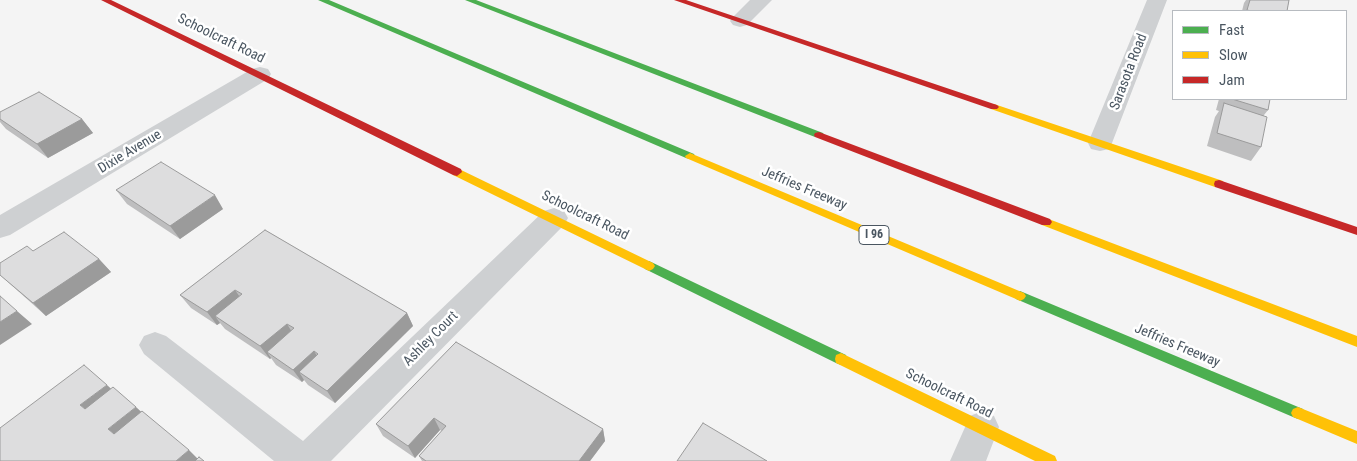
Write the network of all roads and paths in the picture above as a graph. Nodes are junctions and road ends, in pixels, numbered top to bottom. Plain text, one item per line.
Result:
1 (105, 0) edge
2 (322, 0) edge
3 (469, 0) edge
4 (484, 0) edge
5 (678, 0) edge
6 (762, 0) edge
7 (1157, 0) edge
8 (310, 3) dead end
9 (740, 21) junction
10 (532, 24) junction
11 (392, 30) junction
12 (260, 74) junction
13 (1100, 144) junction
14 (554, 218) junction
15 (0, 228) edge
16 (1357, 231) edge
17 (1357, 342) edge
18 (155, 345) dead end
19 (982, 427) junction
20 (1357, 438) edge
21 (301, 461) edge
22 (307, 461) edge
23 (968, 461) edge
24 (1050, 461) edge

1 - 12 main road, Schoolcraft Road
2 - 11 main road, Jeffries Freeway / I 96
3 - 10 main road
4 - 10 main road
5 - 9 main road
6 - 9 street
7 - 13 street, Sarasota Road
8 - 11 main road
9 - 13 main road
10 - 17 main road
11 - 20 main road, Jeffries Freeway / I 96
12 - 14 main road, Schoolcraft Road
12 - 15 street, Dixie Avenue
13 - 16 main road
14 - 19 main road, Schoolcraft Road
14 - 22 street, Ashley Court
18 - 21 street
19 - 23 street
19 - 24 main road, Schoolcraft Road

